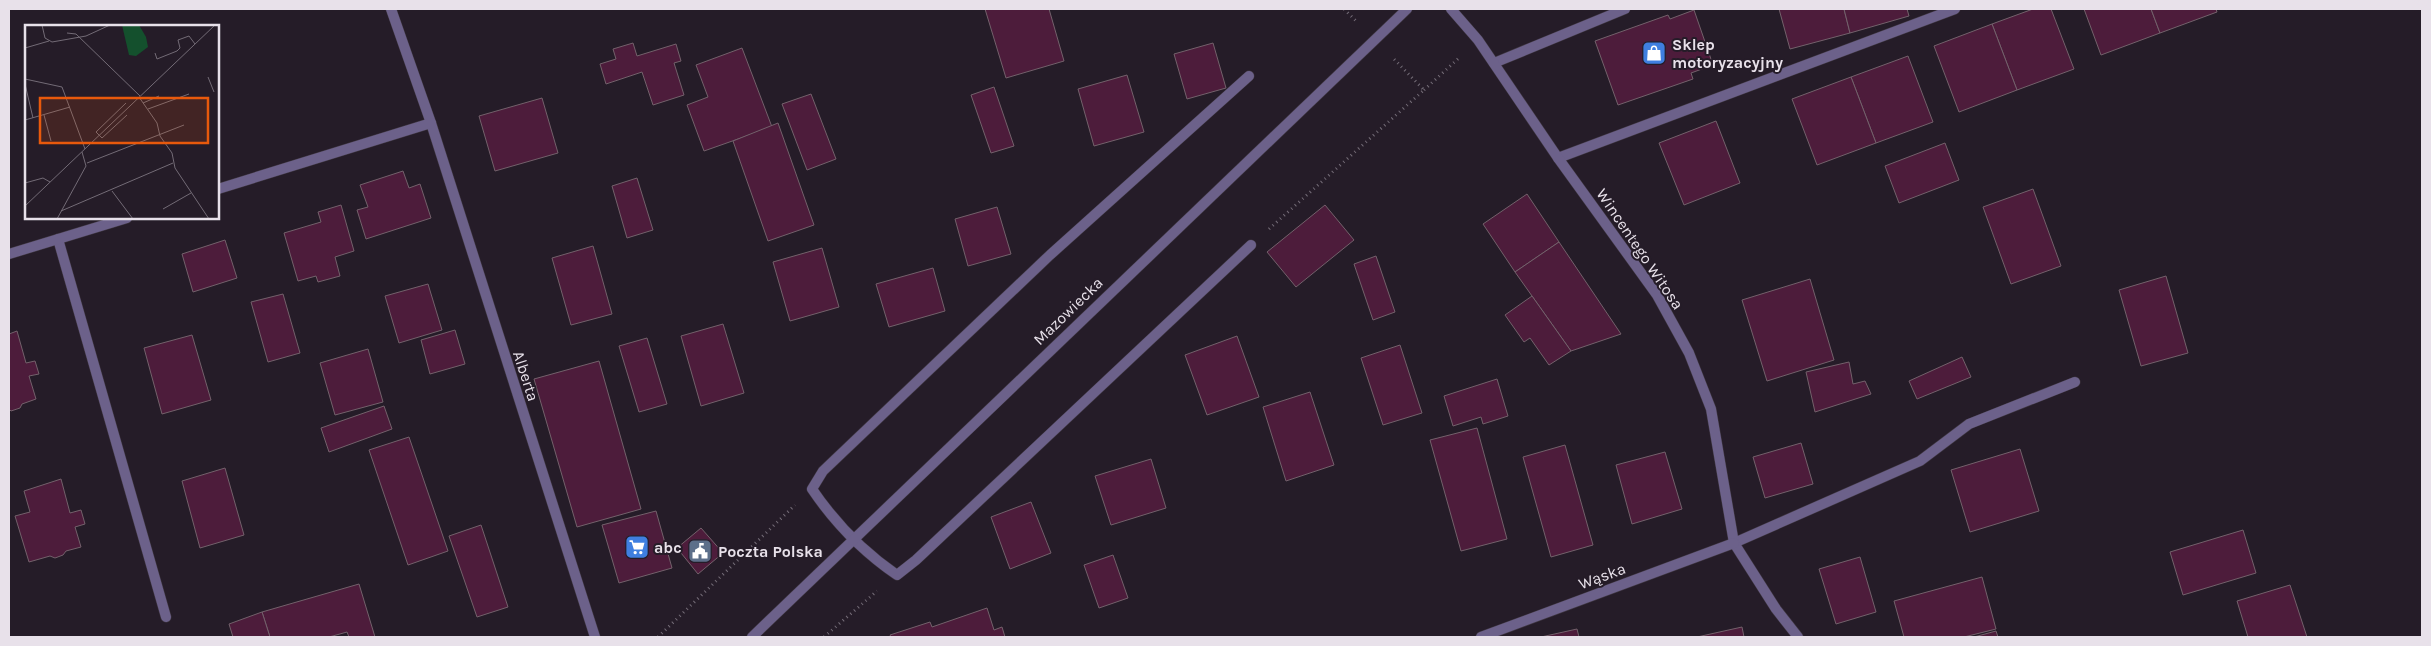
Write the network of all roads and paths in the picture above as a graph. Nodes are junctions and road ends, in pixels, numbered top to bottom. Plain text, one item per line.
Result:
1 (391, 9) edge
2 (1344, 9) edge
3 (1407, 9) edge
4 (1451, 9) edge
5 (1625, 9) edge
6 (1955, 9) edge
7 (1374, 38) junction
8 (1478, 40) junction
9 (1494, 63) junction
10 (1249, 76) dead end
11 (1424, 90) junction
12 (431, 123) junction
13 (1558, 158) junction
14 (219, 189) edge
15 (124, 219) edge
16 (58, 239) junction
17 (1251, 245) joint
18 (9, 254) edge
19 (2075, 382) dead end
20 (812, 489) junction
21 (852, 539) junction
22 (1734, 543) junction
23 (897, 575) junction
24 (166, 618) dead end
25 (595, 637) edge
26 (658, 637) edge
27 (752, 637) edge
28 (824, 637) edge
29 (1481, 637) edge
30 (1798, 637) edge

1 - 12 street, Alberta
2 - 7 path
3 - 7 street, Mazowiecka
4 - 8 street, Wincentego Witosa
5 - 9 street
6 - 13 street
7 - 11 path
7 - 21 street, Mazowiecka
8 - 9 street, Wincentego Witosa
8 - 11 path
9 - 13 street, Wincentego Witosa
10 - 20 street
11 - 17 path
12 - 14 street
12 - 25 street, Alberta
13 - 22 street, Wincentego Witosa
15 - 16 street
16 - 18 street
16 - 24 street
17 - 23 street
19 - 22 street, Wąska
20 - 21 street
20 - 26 path
21 - 23 street
21 - 27 street, Mazowiecka
22 - 29 street, Wąska
22 - 30 street, Wincentego Witosa
23 - 28 path

